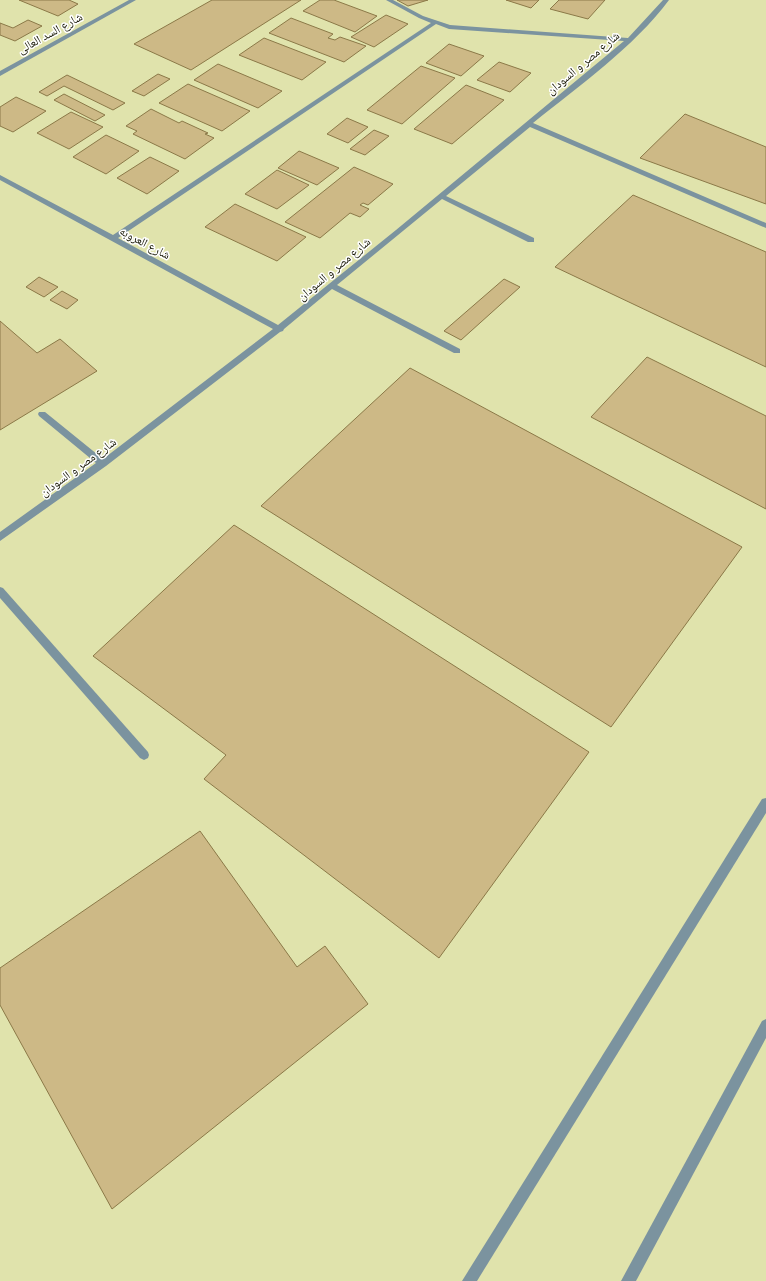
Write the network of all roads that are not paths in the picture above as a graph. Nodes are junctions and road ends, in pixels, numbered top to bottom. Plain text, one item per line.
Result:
1 (132, 0) edge
2 (389, 0) edge
3 (666, 0) edge
4 (434, 23) junction
5 (630, 40) junction
6 (0, 74) edge
7 (529, 124) junction
8 (0, 177) edge
9 (441, 196) junction
10 (766, 226) edge
11 (112, 239) junction
12 (531, 240) dead end
13 (332, 286) junction
14 (280, 329) junction
15 (457, 351) dead end
16 (42, 414) dead end
17 (103, 464) junction
18 (0, 537) edge
19 (0, 591) edge
20 (144, 755) dead end
21 (766, 803) edge
22 (766, 1025) edge
23 (469, 1281) edge
24 (628, 1281) edge

1 - 6 street, شارع السد العالى
2 - 4 street
3 - 5 street, شارع مصر و السودان
4 - 5 street
4 - 11 street
5 - 7 street, شارع مصر و السودان
7 - 9 street, شارع مصر و السودان
7 - 10 street
8 - 11 street, شارع العروبه
9 - 12 street
9 - 13 street, شارع مصر و السودان
11 - 14 street, شارع العروبه
13 - 14 street, شارع مصر و السودان
13 - 15 street
14 - 17 street, شارع مصر و السودان
16 - 17 street
17 - 18 street, شارع مصر و السودان
19 - 20 street
21 - 23 street
22 - 24 street

